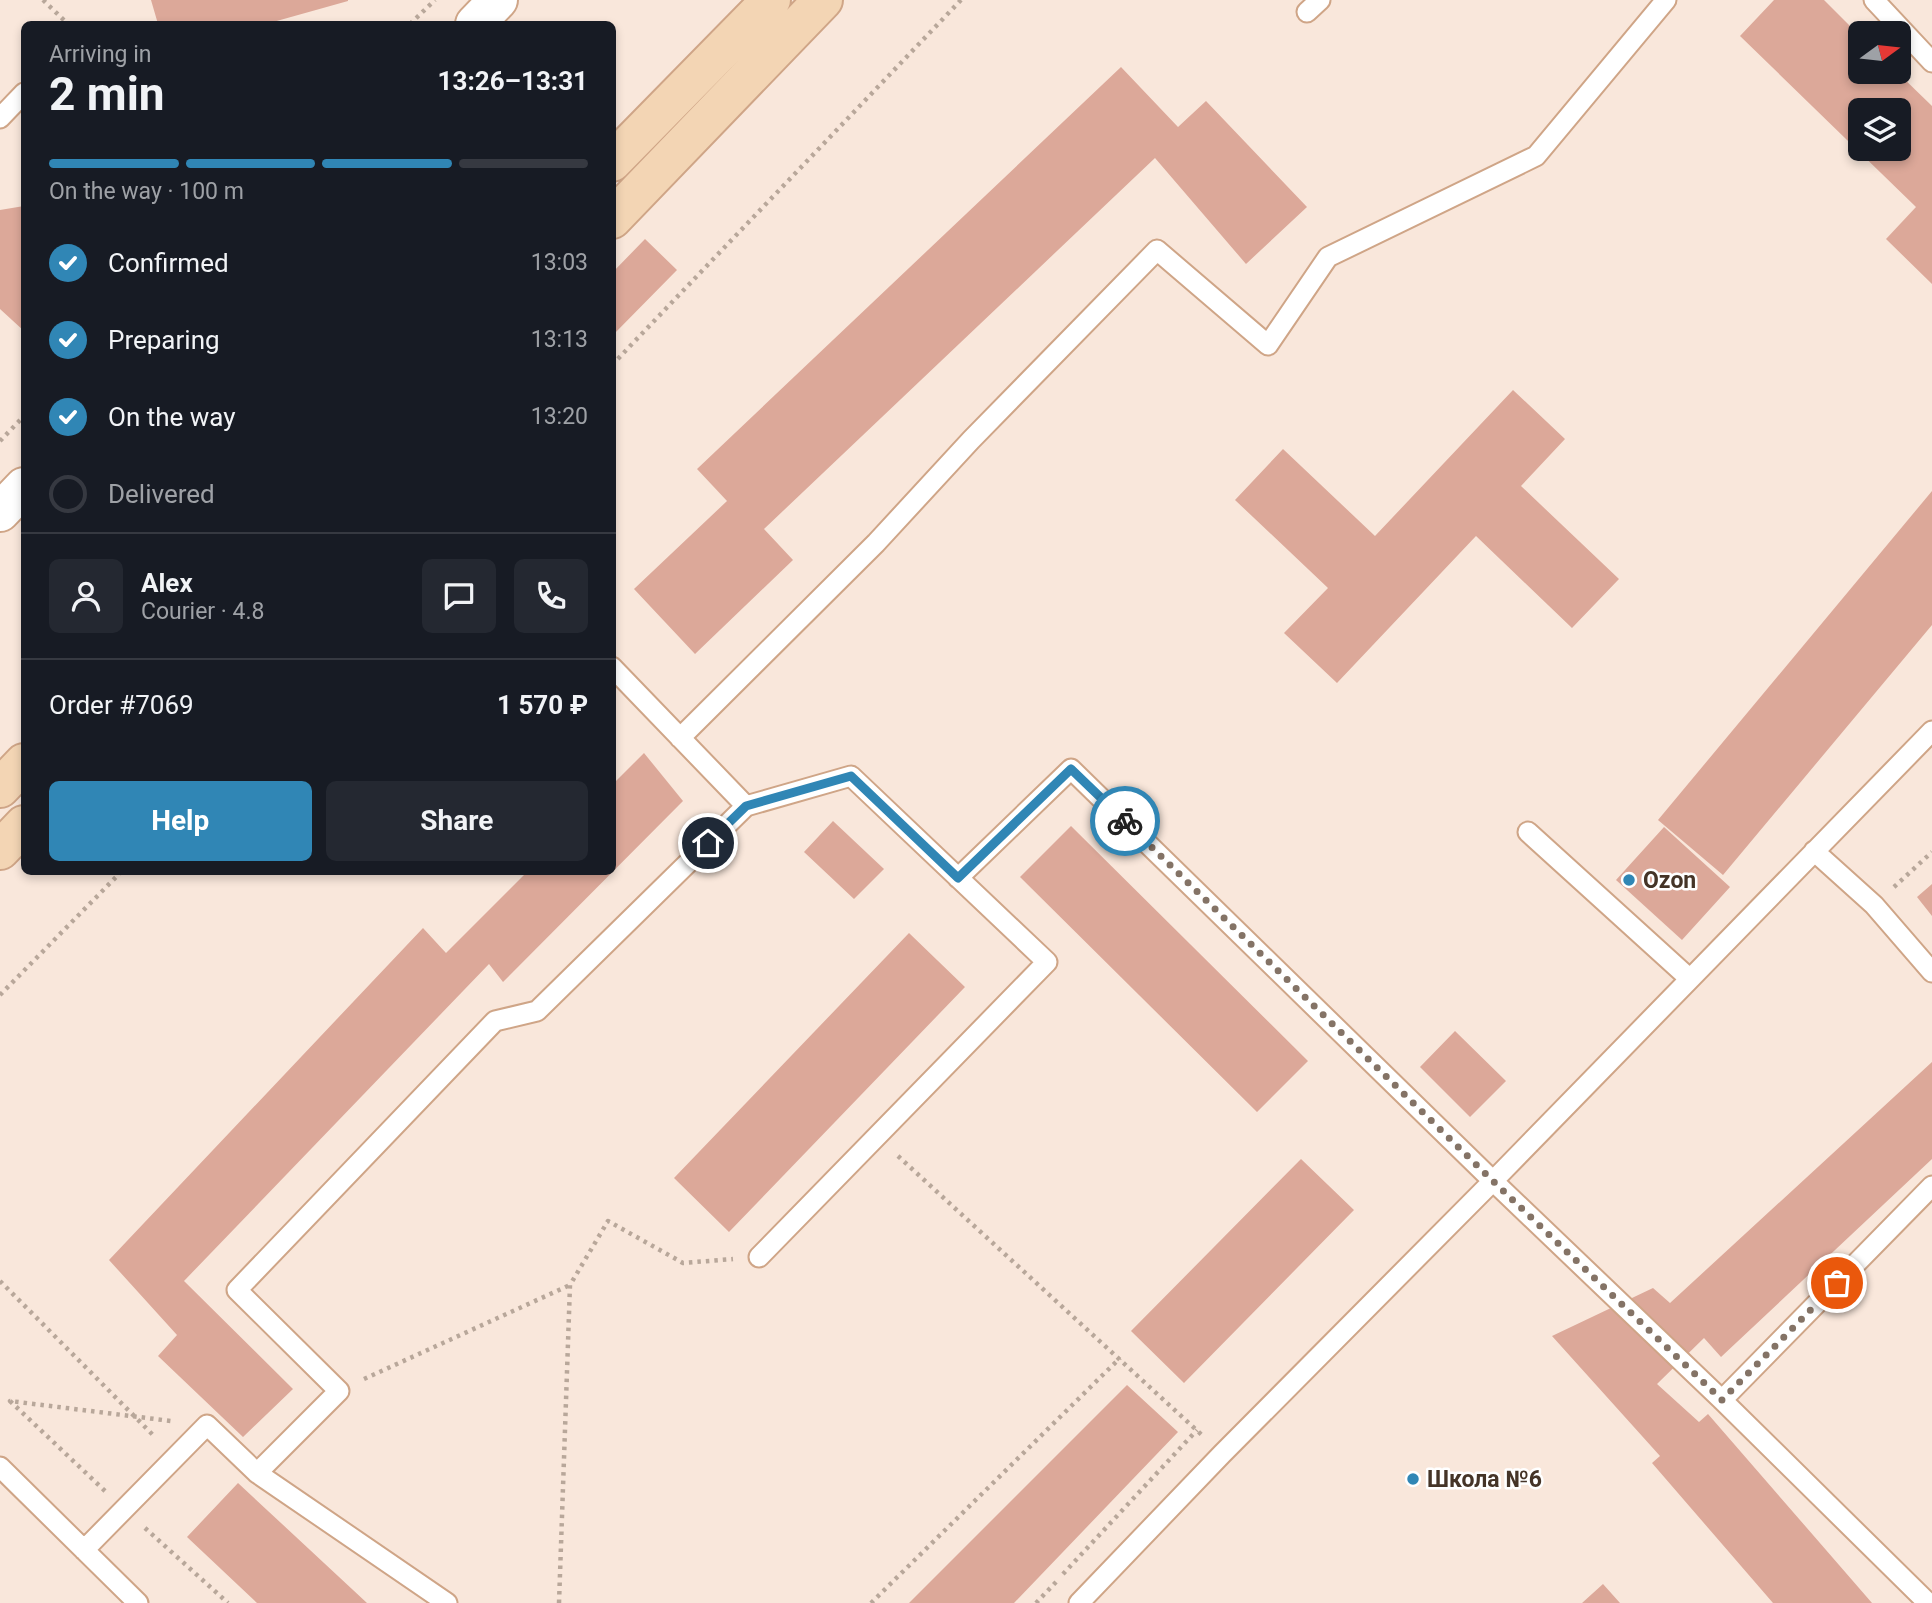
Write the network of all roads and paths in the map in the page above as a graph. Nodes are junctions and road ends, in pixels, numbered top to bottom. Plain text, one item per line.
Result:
1 (43, 0) edge
2 (435, 0) edge
3 (498, 0) edge
4 (771, 0) edge
5 (824, 0) edge
6 (961, 0) edge
7 (1666, 0) edge
8 (1874, 0) edge
9 (65, 21) edge
10 (413, 21) edge
11 (478, 21) edge
12 (1932, 62) edge
13 (21, 96) edge
14 (0, 118) edge
15 (616, 158) edge
16 (616, 215) edge
17 (616, 361) edge
18 (21, 419) edge
19 (0, 441) edge
20 (21, 490) edge
21 (0, 512) edge
22 (616, 671) edge
23 (1932, 731) edge
24 (680, 738) junction
25 (21, 766) edge
26 (0, 788) edge
27 (746, 806) junction
28 (21, 828) edge
29 (1528, 832) dead end
30 (0, 850) edge
31 (1814, 851) junction
32 (1932, 852) edge
33 (118, 875) edge
34 (958, 878) junction
35 (1874, 905) junction
36 (1932, 972) edge
37 (1690, 979) junction
38 (0, 995) edge
39 (876, 1137) junction
40 (1493, 1181) junction
41 (1932, 1186) edge
42 (758, 1258) joint
43 (0, 1281) edge
44 (570, 1284) junction
45 (1120, 1358) junction
46 (339, 1391) junction
47 (1722, 1400) junction
48 (133, 1416) junction
49 (207, 1425) junction
50 (1196, 1430) junction
51 (1222, 1454) junction
52 (176, 1457) junction
53 (0, 1467) edge
54 (257, 1473) junction
55 (125, 1509) junction
56 (84, 1550) junction
57 (138, 1603) edge
58 (228, 1603) edge
59 (447, 1603) edge
60 (559, 1603) edge
61 (871, 1603) edge
62 (1036, 1603) edge
63 (1079, 1603) edge
64 (1928, 1603) edge

1 - 9 path
2 - 10 path
3 - 11 street
4 - 15 main road
5 - 16 main road
6 - 17 path
7 - 24 lane
8 - 12 lane
13 - 14 lane
18 - 19 path
20 - 21 street
22 - 24 lane
23 - 31 lane
24 - 27 lane
25 - 26 main road
27 - 34 lane
27 - 46 lane
28 - 30 main road
29 - 37 lane
31 - 35 lane
31 - 37 lane
32 - 35 path
33 - 38 path
34 - 39 lane
34 - 40 lane
35 - 36 lane
37 - 40 lane
39 - 42 lane
39 - 45 path
40 - 47 lane
40 - 51 lane
41 - 47 lane
42 - 44 path
43 - 48 path
44 - 46 path
44 - 60 path
45 - 50 path
45 - 61 path
46 - 54 lane
47 - 64 lane
48 - 49 path
48 - 52 path
48 - 55 path
49 - 52 lane
49 - 54 lane
50 - 51 path
50 - 62 path
51 - 63 lane
52 - 55 lane
53 - 56 lane
54 - 59 lane
55 - 56 lane
55 - 58 path
56 - 57 lane

